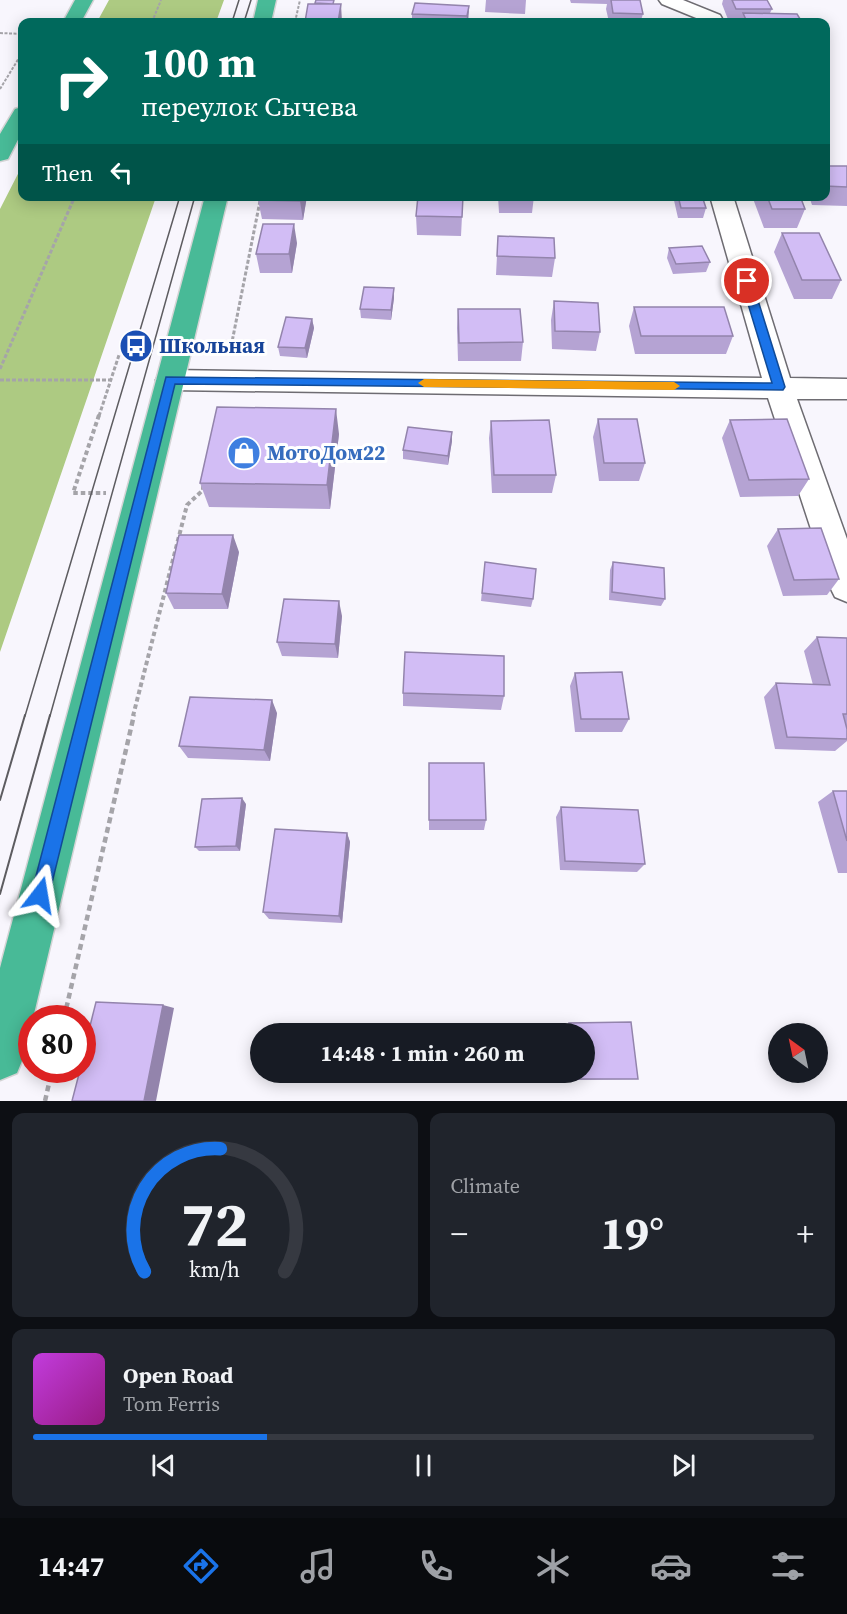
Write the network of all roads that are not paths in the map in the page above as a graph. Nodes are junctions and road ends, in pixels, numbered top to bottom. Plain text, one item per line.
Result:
1 (84, 0) edge
2 (267, 0) edge
3 (662, 0) edge
4 (668, 0) edge
5 (74, 18) edge
6 (263, 18) edge
7 (668, 18) edge
8 (712, 18) edge
9 (18, 120) edge
10 (2, 147) edge
11 (216, 201) edge
12 (723, 201) edge
13 (170, 380) junction
14 (779, 387) junction
15 (847, 388) edge
16 (847, 587) edge
17 (0, 1056) edge

1 - 5 highway
2 - 6 highway
3 - 7 street
4 - 8 street
9 - 10 highway
11 - 13 highway
12 - 14 street
13 - 14 street
13 - 17 highway
14 - 15 street
14 - 16 street

